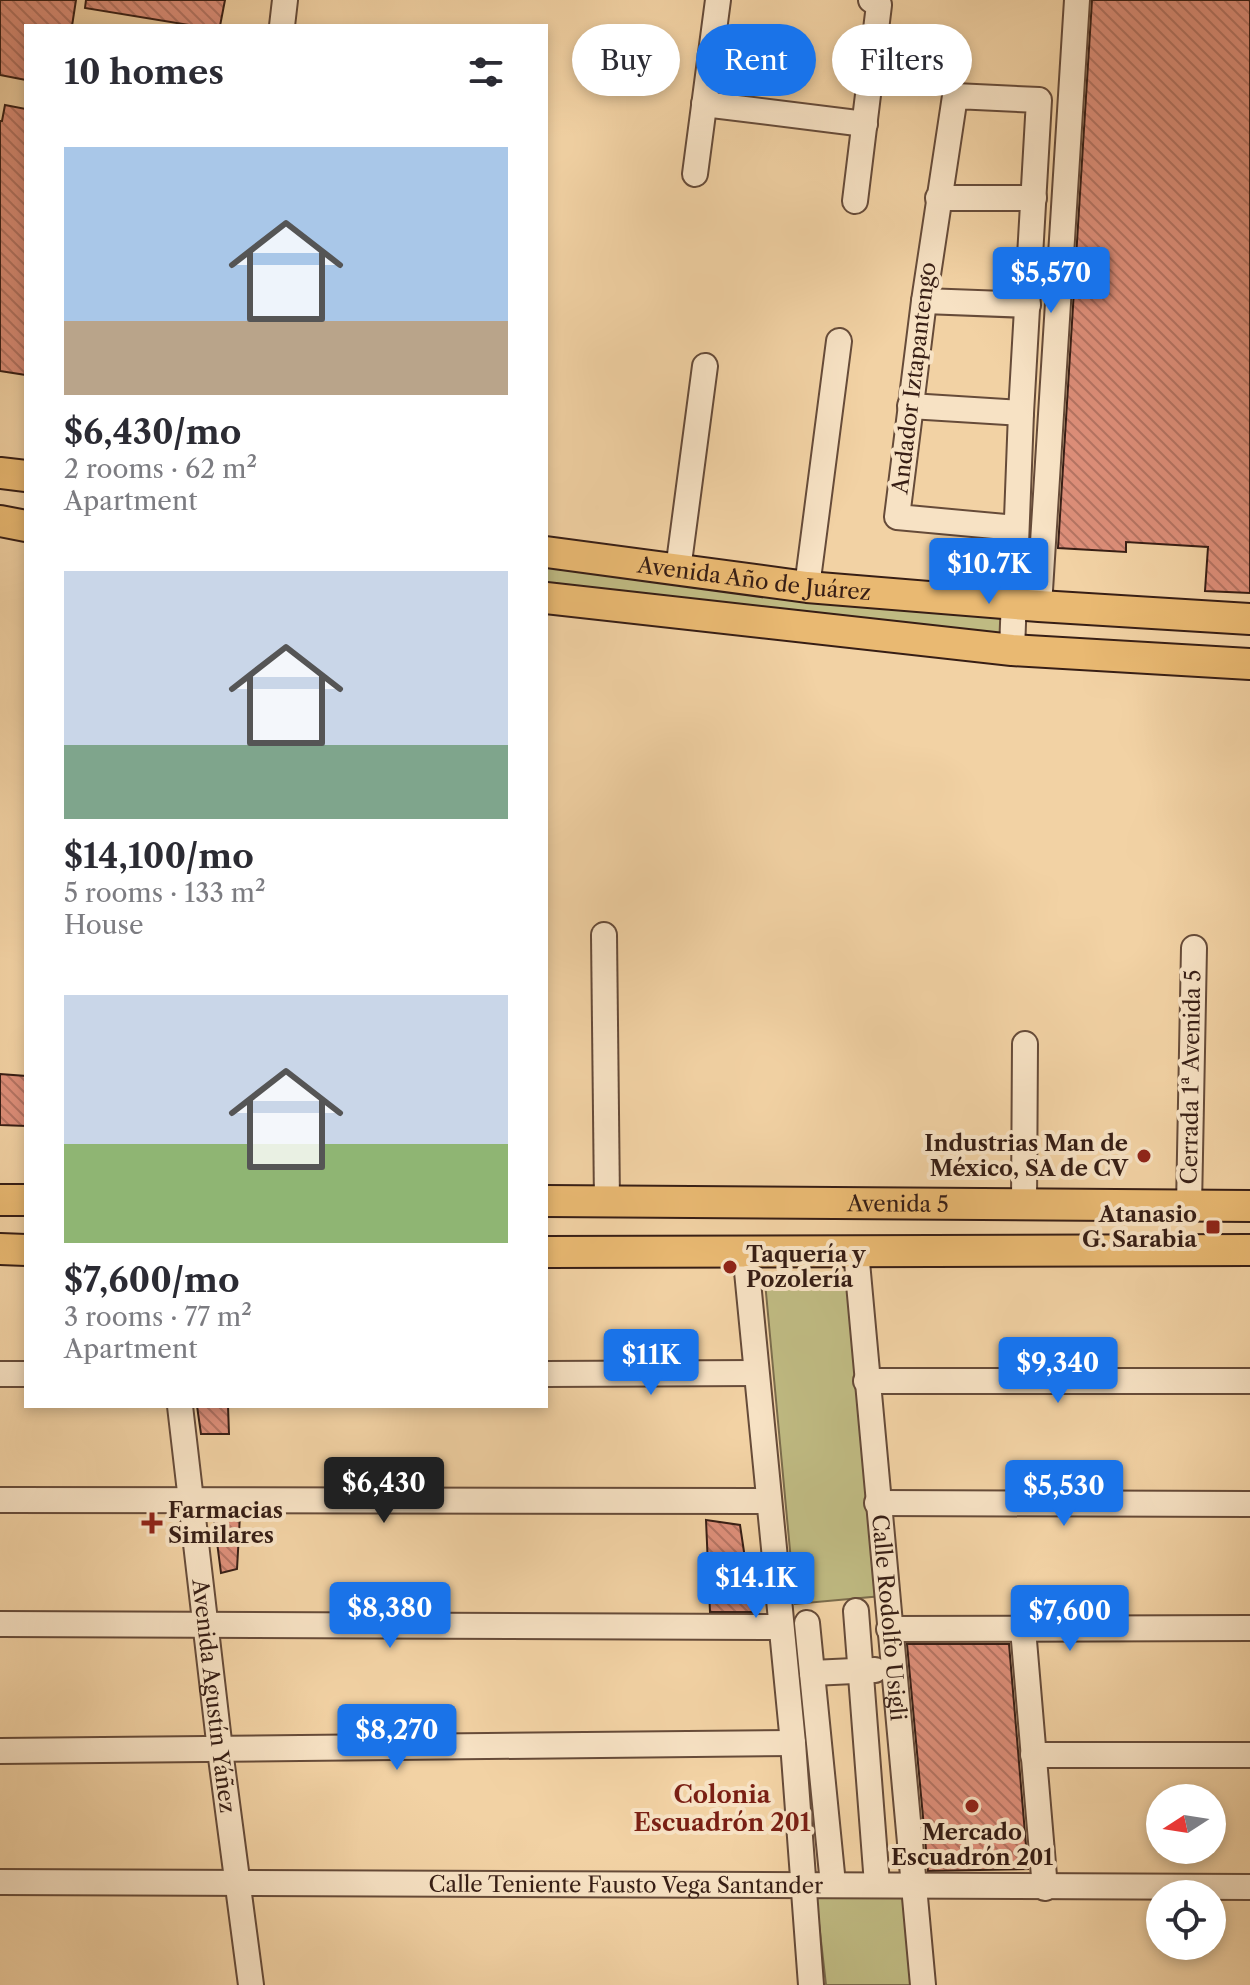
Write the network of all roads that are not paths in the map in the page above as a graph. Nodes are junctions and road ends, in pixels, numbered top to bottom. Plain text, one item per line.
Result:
1 (285, 0) edge
2 (718, 0) edge
3 (871, 0) edge
4 (1077, 0) edge
5 (282, 24) edge
6 (704, 104) junction
7 (865, 124) junction
8 (695, 174) dead end
9 (938, 198) junction
10 (1034, 198) junction
11 (855, 201) dead end
12 (924, 301) junction
13 (1028, 305) junction
14 (839, 341) dead end
15 (705, 366) dead end
16 (910, 406) junction
17 (1021, 413) junction
18 (0, 473) edge
19 (24, 476) edge
20 (0, 521) edge
21 (24, 526) edge
22 (1016, 528) junction
23 (548, 552) edge
24 (678, 570) junction
25 (807, 587) junction
26 (548, 598) edge
27 (1026, 605) junction
28 (1250, 619) edge
29 (1012, 650) junction
30 (1250, 664) edge
31 (604, 935) dead end
32 (1194, 948) dead end
33 (1025, 1044) dead end
34 (0, 1200) edge
35 (24, 1200) edge
36 (548, 1201) edge
37 (607, 1201) junction
38 (1024, 1204) junction
39 (1189, 1206) junction
40 (1250, 1206) edge
41 (0, 1249) edge
42 (24, 1250) edge
43 (1250, 1250) edge
44 (745, 1251) junction
45 (856, 1251) junction
46 (548, 1252) edge
47 (756, 1373) junction
48 (0, 1374) edge
49 (24, 1374) edge
50 (548, 1374) edge
51 (866, 1381) junction
52 (1250, 1381) edge
53 (180, 1408) edge
54 (0, 1500) edge
55 (191, 1501) junction
56 (769, 1501) junction
57 (877, 1503) junction
58 (1250, 1504) edge
59 (856, 1611) dead end
60 (807, 1623) dead end
61 (0, 1624) edge
62 (205, 1625) junction
63 (781, 1627) junction
64 (1250, 1628) edge
65 (889, 1629) junction
66 (1023, 1629) junction
67 (893, 1669) junction
68 (862, 1671) junction
69 (812, 1673) junction
70 (793, 1743) junction
71 (220, 1750) junction
72 (0, 1751) edge
73 (1033, 1755) junction
74 (1250, 1755) edge
75 (0, 1882) edge
76 (237, 1883) junction
77 (803, 1884) junction
78 (833, 1884) junction
79 (877, 1884) junction
80 (914, 1885) junction
81 (1250, 1887) edge
82 (1045, 1888) junction
83 (251, 1985) edge
84 (811, 1985) edge
85 (923, 1985) edge

1 - 5 street
2 - 6 street
3 - 7 street
4 - 27 street
6 - 7 street
6 - 8 street
7 - 11 street
9 - 10 street
9 - 10 street, Andador Iztapantengo
9 - 12 street, Andador Iztapantengo
10 - 13 street
12 - 13 street
12 - 16 street, Andador Iztapantengo
13 - 17 street
14 - 25 street
15 - 24 street
16 - 17 street
16 - 22 street, Andador Iztapantengo
17 - 22 street
18 - 19 main road
20 - 21 main road
22 - 27 street
23 - 24 main road, Avenida Año de Juárez
24 - 25 main road, Avenida Año de Juárez
25 - 27 main road, Avenida Año de Juárez
26 - 29 main road, Avenida Año de Juárez
27 - 28 main road, Avenida Año de Juárez
27 - 29 street
29 - 30 main road, Avenida Año de Juárez
31 - 37 street
32 - 39 street, Cerrada 1ª Avenida 5
33 - 38 street
34 - 35 main road
36 - 37 main road, Avenida 5
37 - 38 main road, Avenida 5
38 - 39 main road, Avenida 5
39 - 40 main road, Avenida 5
41 - 42 main road
43 - 45 main road
44 - 45 main road
44 - 46 main road
44 - 47 street
45 - 51 street, Calle Rodolfo Usigli
47 - 50 street
47 - 56 street
48 - 49 street
51 - 52 street
51 - 57 street, Calle Rodolfo Usigli
53 - 55 street, Avenida Agustín Yáñez
54 - 55 street
55 - 56 street
55 - 62 street, Avenida Agustín Yáñez
56 - 63 street
57 - 58 street
57 - 65 street, Calle Rodolfo Usigli
59 - 68 street
60 - 69 street
61 - 62 street
62 - 63 street
62 - 71 street, Avenida Agustín Yáñez
63 - 70 street
64 - 66 street
65 - 66 street
65 - 67 street, Calle Rodolfo Usigli
66 - 73 street
67 - 68 street
67 - 80 street, Calle Rodolfo Usigli
68 - 69 street
68 - 79 street
69 - 78 street
70 - 71 street
70 - 77 street
71 - 72 street
71 - 76 street, Avenida Agustín Yáñez
73 - 74 street
73 - 82 street
75 - 76 street, Calle Teniente Fausto Vega Santander
76 - 77 street, Calle Teniente Fausto Vega Santander
76 - 83 street, Avenida Agustín Yáñez
77 - 78 street, Calle Teniente Fausto Vega Santander
77 - 84 street
78 - 79 street, Calle Teniente Fausto Vega Santander
79 - 80 street, Calle Teniente Fausto Vega Santander
80 - 82 street, Calle Teniente Fausto Vega Santander
80 - 85 street, Calle Rodolfo Usigli
81 - 82 street, Calle Teniente Fausto Vega Santander

